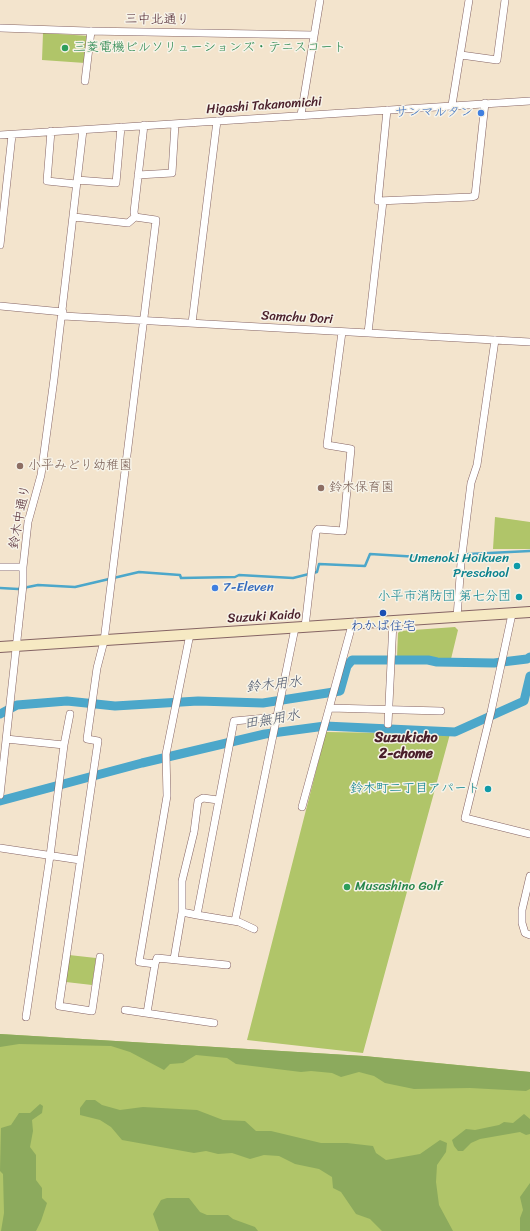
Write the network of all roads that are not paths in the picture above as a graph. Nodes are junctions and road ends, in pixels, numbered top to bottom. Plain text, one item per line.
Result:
1 (320, 0) edge
2 (469, 0) edge
3 (505, 0) edge
4 (0, 28) edge
5 (91, 32) junction
6 (314, 35) junction
7 (461, 55) junction
8 (85, 81) dead end
9 (530, 102) edge
10 (485, 104) junction
11 (452, 105) junction
12 (387, 110) junction
13 (301, 115) junction
14 (217, 121) junction
15 (176, 124) junction
16 (144, 126) junction
17 (121, 127) junction
18 (83, 130) junction
19 (51, 131) junction
20 (0, 135) edge
21 (12, 135) junction
22 (138, 175) junction
23 (77, 182) junction
24 (383, 201) junction
25 (74, 217) junction
26 (135, 218) junction
27 (0, 245) edge
28 (0, 306) edge
29 (63, 314) junction
30 (143, 321) junction
31 (192, 323) junction
32 (342, 332) junction
33 (368, 333) junction
34 (495, 340) junction
35 (530, 342) edge
36 (0, 567) edge
37 (23, 567) junction
38 (530, 612) edge
39 (512, 614) junction
40 (458, 617) junction
41 (393, 622) junction
42 (352, 625) junction
43 (300, 627) junction
44 (190, 634) junction
45 (104, 641) junction
46 (16, 646) junction
47 (0, 647) edge
48 (330, 708) junction
49 (388, 710) junction
50 (441, 711) dead end
51 (70, 714) dead end
52 (277, 717) junction
53 (388, 724) dead end
54 (6, 739) junction
55 (64, 746) junction
56 (0, 795) edge
57 (218, 800) junction
58 (302, 807) dead end
59 (530, 834) edge
60 (0, 848) edge
61 (50, 856) junction
62 (80, 860) junction
63 (530, 876) edge
64 (182, 912) junction
65 (197, 915) junction
66 (235, 921) junction
67 (254, 929) dead end
68 (530, 935) edge
69 (100, 957) dead end
70 (174, 959) junction
71 (155, 964) junction
72 (227, 965) dead end
73 (125, 1010) dead end
74 (147, 1013) junction
75 (26, 1017) dead end
76 (214, 1023) dead end

1 - 6 street
2 - 7 street
3 - 7 street
4 - 5 street, 三中北通り
5 - 6 street, 三中北通り
5 - 8 street
6 - 13 street
7 - 11 street
9 - 10 street, Higashi Takanomichi
10 - 11 street, Higashi Takanomichi
10 - 24 street
11 - 12 street, Higashi Takanomichi
12 - 13 street, Higashi Takanomichi
12 - 24 street
13 - 14 street, Higashi Takanomichi
14 - 15 street, Higashi Takanomichi
14 - 31 street
15 - 16 street, Higashi Takanomichi
15 - 22 street
16 - 17 street, Higashi Takanomichi
16 - 22 street
17 - 18 street, Higashi Takanomichi
17 - 23 street
18 - 19 street, Higashi Takanomichi
18 - 23 street, 鈴木中通り
19 - 21 street, Higashi Takanomichi
19 - 23 street
20 - 21 street, Higashi Takanomichi
21 - 27 street
22 - 26 street
23 - 25 street, 鈴木中通り
24 - 33 street
25 - 26 street
25 - 29 street, 鈴木中通り
26 - 30 street
28 - 29 street, Samchu Dori
29 - 30 street, Samchu Dori
29 - 37 street, 鈴木中通り
30 - 31 street, Samchu Dori
30 - 45 street
31 - 32 street, Samchu Dori
32 - 33 street, Samchu Dori
32 - 43 street
33 - 34 street, Samchu Dori
34 - 35 street, Samchu Dori
34 - 40 street
36 - 37 street
37 - 46 street, 鈴木中通り
38 - 39 main road, Suzuki Kaido
39 - 40 main road, Suzuki Kaido
39 - 59 street
40 - 41 main road, Suzuki Kaido
41 - 42 main road, Suzuki Kaido
41 - 49 street
42 - 43 main road, Suzuki Kaido
42 - 48 street
43 - 44 main road, Suzuki Kaido
43 - 52 street
44 - 45 main road, Suzuki Kaido
44 - 71 street
45 - 46 main road, Suzuki Kaido
45 - 62 street
46 - 47 main road, Suzuki Kaido
46 - 54 street, 鈴木中通り
48 - 49 street
48 - 58 street
49 - 50 street
49 - 53 street
51 - 55 street
52 - 57 street
52 - 66 street
54 - 55 street
54 - 56 street, 鈴木中通り
55 - 61 street
57 - 64 street
57 - 65 street
60 - 61 street
61 - 62 street
61 - 75 street
62 - 69 street
63 - 68 street
64 - 65 street
64 - 70 street
65 - 66 street
66 - 67 street
70 - 71 street
70 - 72 street
71 - 74 street
73 - 74 street
74 - 76 street

